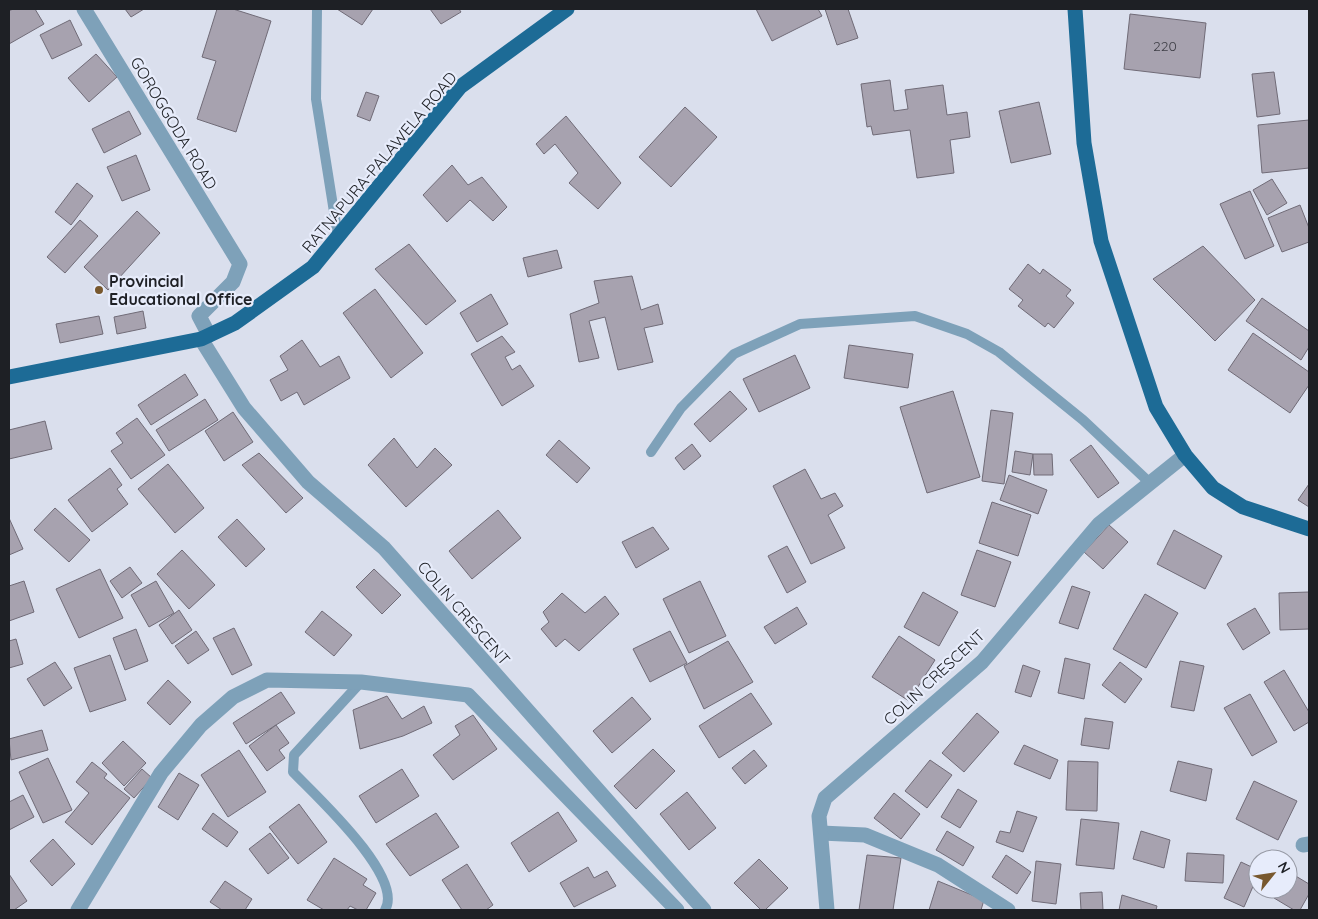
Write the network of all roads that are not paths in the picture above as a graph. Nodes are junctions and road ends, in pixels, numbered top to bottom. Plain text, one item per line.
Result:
1 (84, 9) edge
2 (317, 9) edge
3 (568, 9) edge
4 (1075, 9) edge
5 (338, 237) junction
6 (234, 255) joint
7 (205, 337) junction
8 (9, 377) edge
9 (651, 452) dead end
10 (1185, 455) junction
11 (1150, 483) junction
12 (1309, 529) edge
13 (361, 682) junction
14 (821, 833) junction
15 (78, 910) edge
16 (385, 910) edge
17 (677, 910) edge
18 (704, 910) edge
19 (827, 910) edge
20 (1008, 910) edge

1 - 6 street, GOROGGODA ROAD
2 - 5 lane
3 - 5 main road, RATNAPURA-PALAWELA ROAD
4 - 10 main road
5 - 7 main road, RATNAPURA-PALAWELA ROAD
6 - 7 street, COLIN CRESCENT
7 - 8 main road, RATNAPURA-PALAWELA ROAD
7 - 18 street, COLIN CRESCENT
9 - 11 lane
10 - 11 street, COLIN CRESCENT
10 - 12 main road
11 - 14 street, COLIN CRESCENT
13 - 15 street
13 - 16 lane
13 - 17 street
14 - 19 street, COLIN CRESCENT
14 - 20 street

